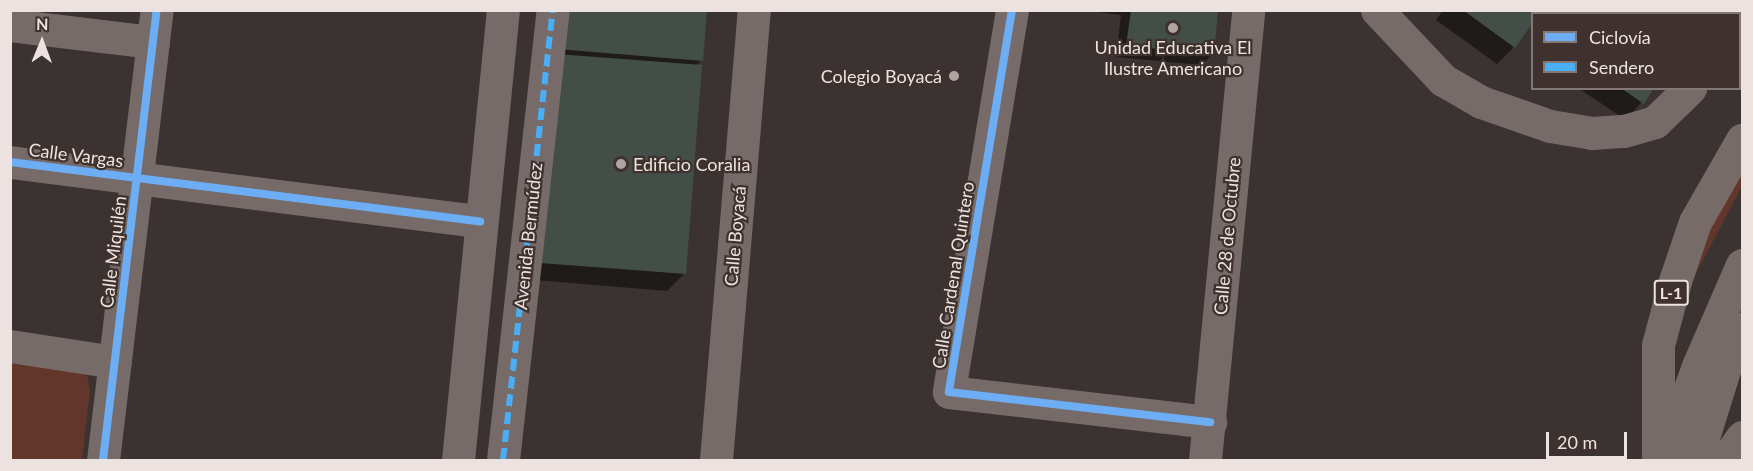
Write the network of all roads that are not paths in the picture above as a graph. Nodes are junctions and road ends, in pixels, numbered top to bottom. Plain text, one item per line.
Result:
1 (157, 10) edge
2 (503, 10) edge
3 (553, 10) edge
4 (754, 10) edge
5 (1012, 10) edge
6 (1248, 10) edge
7 (1377, 10) edge
8 (10, 25) edge
9 (153, 42) junction
10 (1689, 90) edge
11 (1743, 140) edge
12 (10, 162) edge
13 (137, 177) junction
14 (480, 222) junction
15 (1743, 265) edge
16 (1743, 329) edge
17 (10, 346) edge
18 (115, 362) junction
19 (1210, 422) junction
20 (1743, 437) edge
21 (104, 460) edge
22 (458, 460) edge
23 (503, 460) edge
24 (716, 460) edge
25 (1205, 460) edge
26 (1658, 460) edge
27 (1664, 460) edge
28 (1696, 460) edge
29 (1726, 460) edge

1 - 9 street, Calle Miquilén
2 - 14 street
3 - 23 street, Avenida Bermúdez
4 - 24 street, Calle Boyacá
5 - 19 street, Calle Cardenal Quintero
6 - 19 street, Calle 28 de Octubre
7 - 10 street
8 - 9 street
9 - 13 street, Calle Miquilén
11 - 26 main road, L-1
12 - 13 street, Calle Vargas
13 - 14 street, Calle Vargas
13 - 18 street, Calle Miquilén
14 - 22 street
15 - 27 main road
16 - 28 main road
17 - 18 street
18 - 21 street, Calle Miquilén
19 - 25 street, Calle 28 de Octubre
20 - 29 main road

